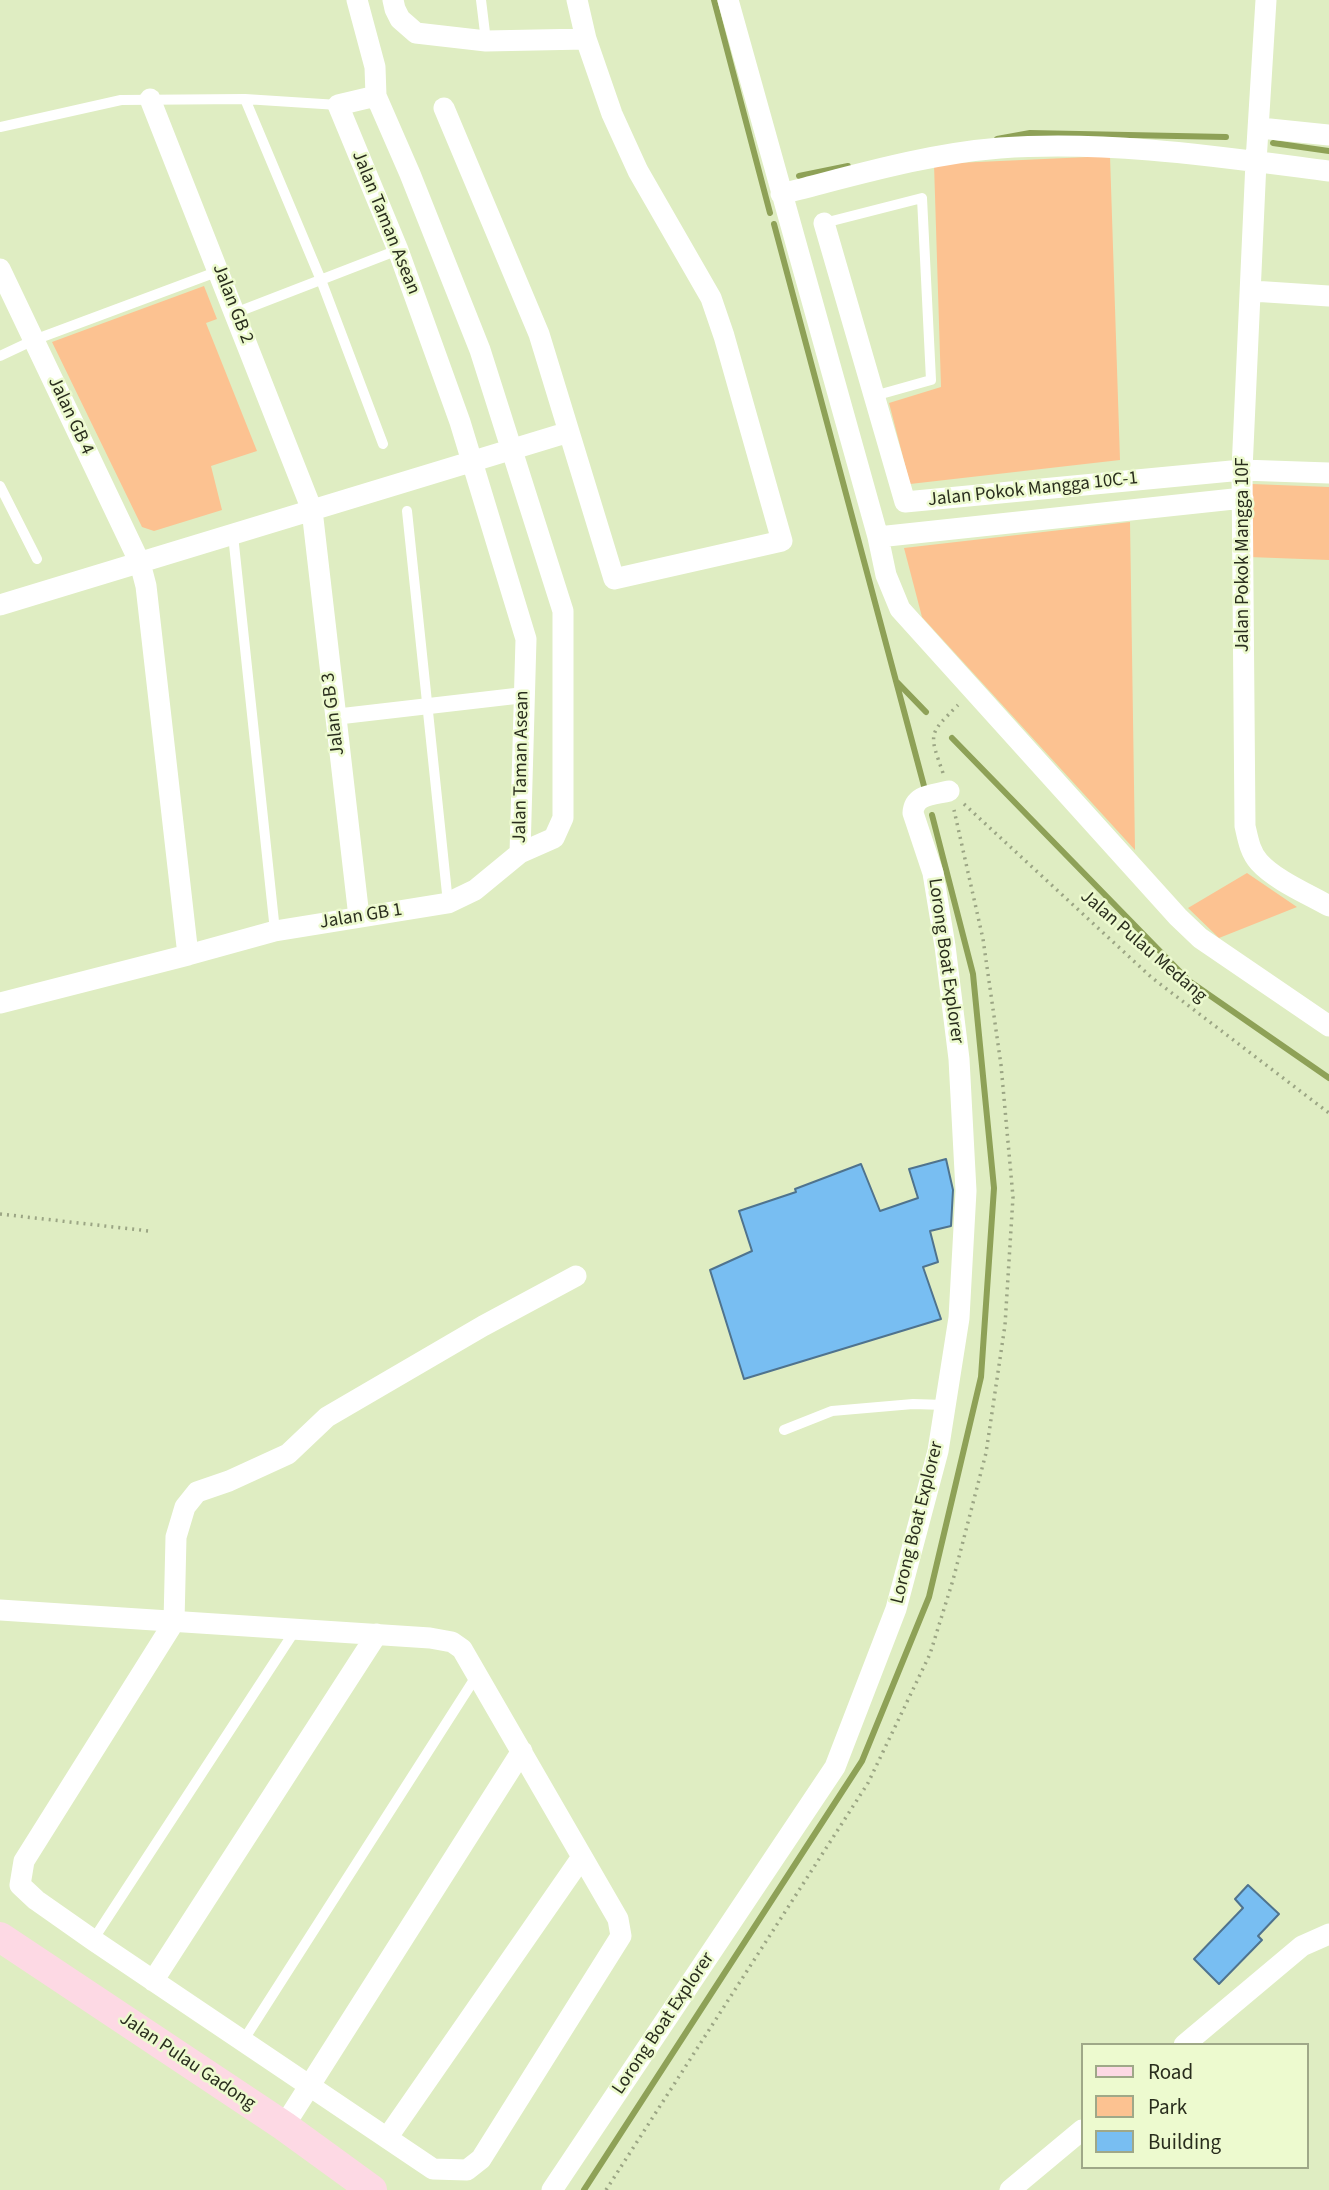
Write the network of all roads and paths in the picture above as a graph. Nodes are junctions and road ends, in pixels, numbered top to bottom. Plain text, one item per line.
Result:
1 (356, 0) edge
2 (393, 0) edge
3 (481, 0) edge
4 (577, 0) edge
5 (728, 0) edge
6 (1266, 0) edge
7 (586, 38) junction
8 (486, 41) junction
9 (376, 96) junction
10 (150, 99) junction
11 (245, 99) junction
12 (338, 105) junction
13 (444, 108) dead end
14 (0, 127) edge
15 (1260, 128) junction
16 (1329, 135) edge
17 (1256, 162) junction
18 (1329, 171) edge
19 (781, 194) junction
20 (824, 223) joint
21 (398, 250) junction
22 (0, 269) edge
23 (219, 271) junction
24 (321, 280) junction
25 (1252, 291) junction
26 (1329, 296) edge
27 (235, 313) junction
28 (34, 340) junction
29 (0, 356) edge
30 (874, 396) junction
31 (569, 432) junction
32 (383, 444) dead end
33 (512, 450) junction
34 (472, 462) junction
35 (1242, 470) junction
36 (1329, 473) edge
37 (0, 486) edge
38 (1243, 498) junction
39 (312, 510) junction
40 (407, 511) dead end
41 (233, 535) junction
42 (878, 537) junction
43 (37, 559) dead end
44 (140, 563) junction
45 (0, 605) edge
46 (972, 690) junction
47 (524, 695) junction
48 (425, 706) junction
49 (334, 717) junction
50 (949, 791) junction
51 (520, 853) junction
52 (447, 903) junction
53 (1329, 906) edge
54 (359, 917) junction
55 (275, 931) junction
56 (188, 956) junction
57 (0, 1003) edge
58 (1329, 1026) edge
59 (1329, 1113) edge
60 (0, 1214) edge
61 (149, 1231) dead end
62 (576, 1276) dead end
63 (945, 1405) junction
64 (783, 1430) dead end
65 (0, 1611) edge
66 (174, 1622) junction
67 (296, 1628) junction
68 (376, 1634) junction
69 (478, 1675) junction
70 (522, 1751) junction
71 (582, 1857) junction
72 (1329, 1934) edge
73 (0, 1937) edge
74 (93, 1940) junction
75 (153, 1981) junction
76 (243, 2041) junction
77 (1186, 2043) edge
78 (309, 2086) junction
79 (284, 2126) junction
80 (1080, 2132) edge
81 (387, 2138) junction
82 (372, 2190) edge
83 (552, 2190) edge
84 (606, 2190) edge
85 (1010, 2190) edge

1 - 9 street, Jalan Taman Asean
2 - 8 street
3 - 8 lane
4 - 7 street
5 - 19 street
6 - 15 street, Jalan Pokok Mangga 10F
7 - 8 street
7 - 31 street
9 - 12 street
9 - 33 street, Jalan Taman Asean
10 - 11 lane
10 - 14 lane
10 - 23 street, Jalan GB 2
11 - 12 lane
11 - 24 lane
12 - 21 street, Jalan Taman Asean
13 - 31 street
15 - 16 street
15 - 17 street, Jalan Pokok Mangga 10F
17 - 18 street
17 - 19 street
17 - 25 street, Jalan Pokok Mangga 10F
19 - 42 street
20 - 30 street, Jalan Pokok Mangga 10C-1
20 - 30 lane
21 - 24 lane
21 - 34 street, Jalan Taman Asean
22 - 28 street, Jalan GB 4
23 - 27 street, Jalan GB 2
23 - 28 lane
24 - 27 lane
24 - 32 lane
25 - 26 street
25 - 35 street, Jalan Pokok Mangga 10F
27 - 39 street, Jalan GB 2
28 - 29 lane
28 - 44 street, Jalan GB 4
30 - 35 street, Jalan Pokok Mangga 10C-1
31 - 33 street
33 - 34 street
33 - 51 street, Jalan Taman Asean
34 - 39 street
34 - 47 street, Jalan Taman Asean
35 - 36 street
35 - 38 street, Jalan Pokok Mangga 10F
37 - 43 lane
38 - 42 street
38 - 53 street, Jalan Pokok Mangga 10F
39 - 41 street
39 - 49 street, Jalan GB 3
40 - 48 lane
41 - 44 street
41 - 55 lane
42 - 46 street
44 - 45 street
44 - 56 street, Jalan GB 4
46 - 50 path
46 - 58 street
47 - 48 street
47 - 51 street, Jalan Taman Asean
48 - 49 street
48 - 52 lane
49 - 54 street, Jalan GB 3
50 - 59 path, Jalan Pulau Medang
50 - 63 street, Lorong Boat Explorer
50 - 84 path
51 - 52 street, Jalan GB 1
52 - 54 street, Jalan GB 1
54 - 55 street, Jalan GB 1
55 - 56 street, Jalan GB 1
56 - 57 street, Jalan GB 1
60 - 61 path
62 - 66 street
63 - 64 lane
63 - 83 street, Lorong Boat Explorer
65 - 66 street
66 - 67 street
66 - 74 street
67 - 68 street
67 - 74 lane
68 - 69 street
68 - 75 street
69 - 70 street
69 - 76 lane
70 - 71 street
70 - 78 street
71 - 81 street
71 - 81 street
72 - 77 street
73 - 79 main road, Jalan Pulau Gadong
74 - 75 street
75 - 76 street
76 - 78 street
78 - 79 street
78 - 81 street
79 - 82 main road, Jalan Pulau Gadong
80 - 85 street

